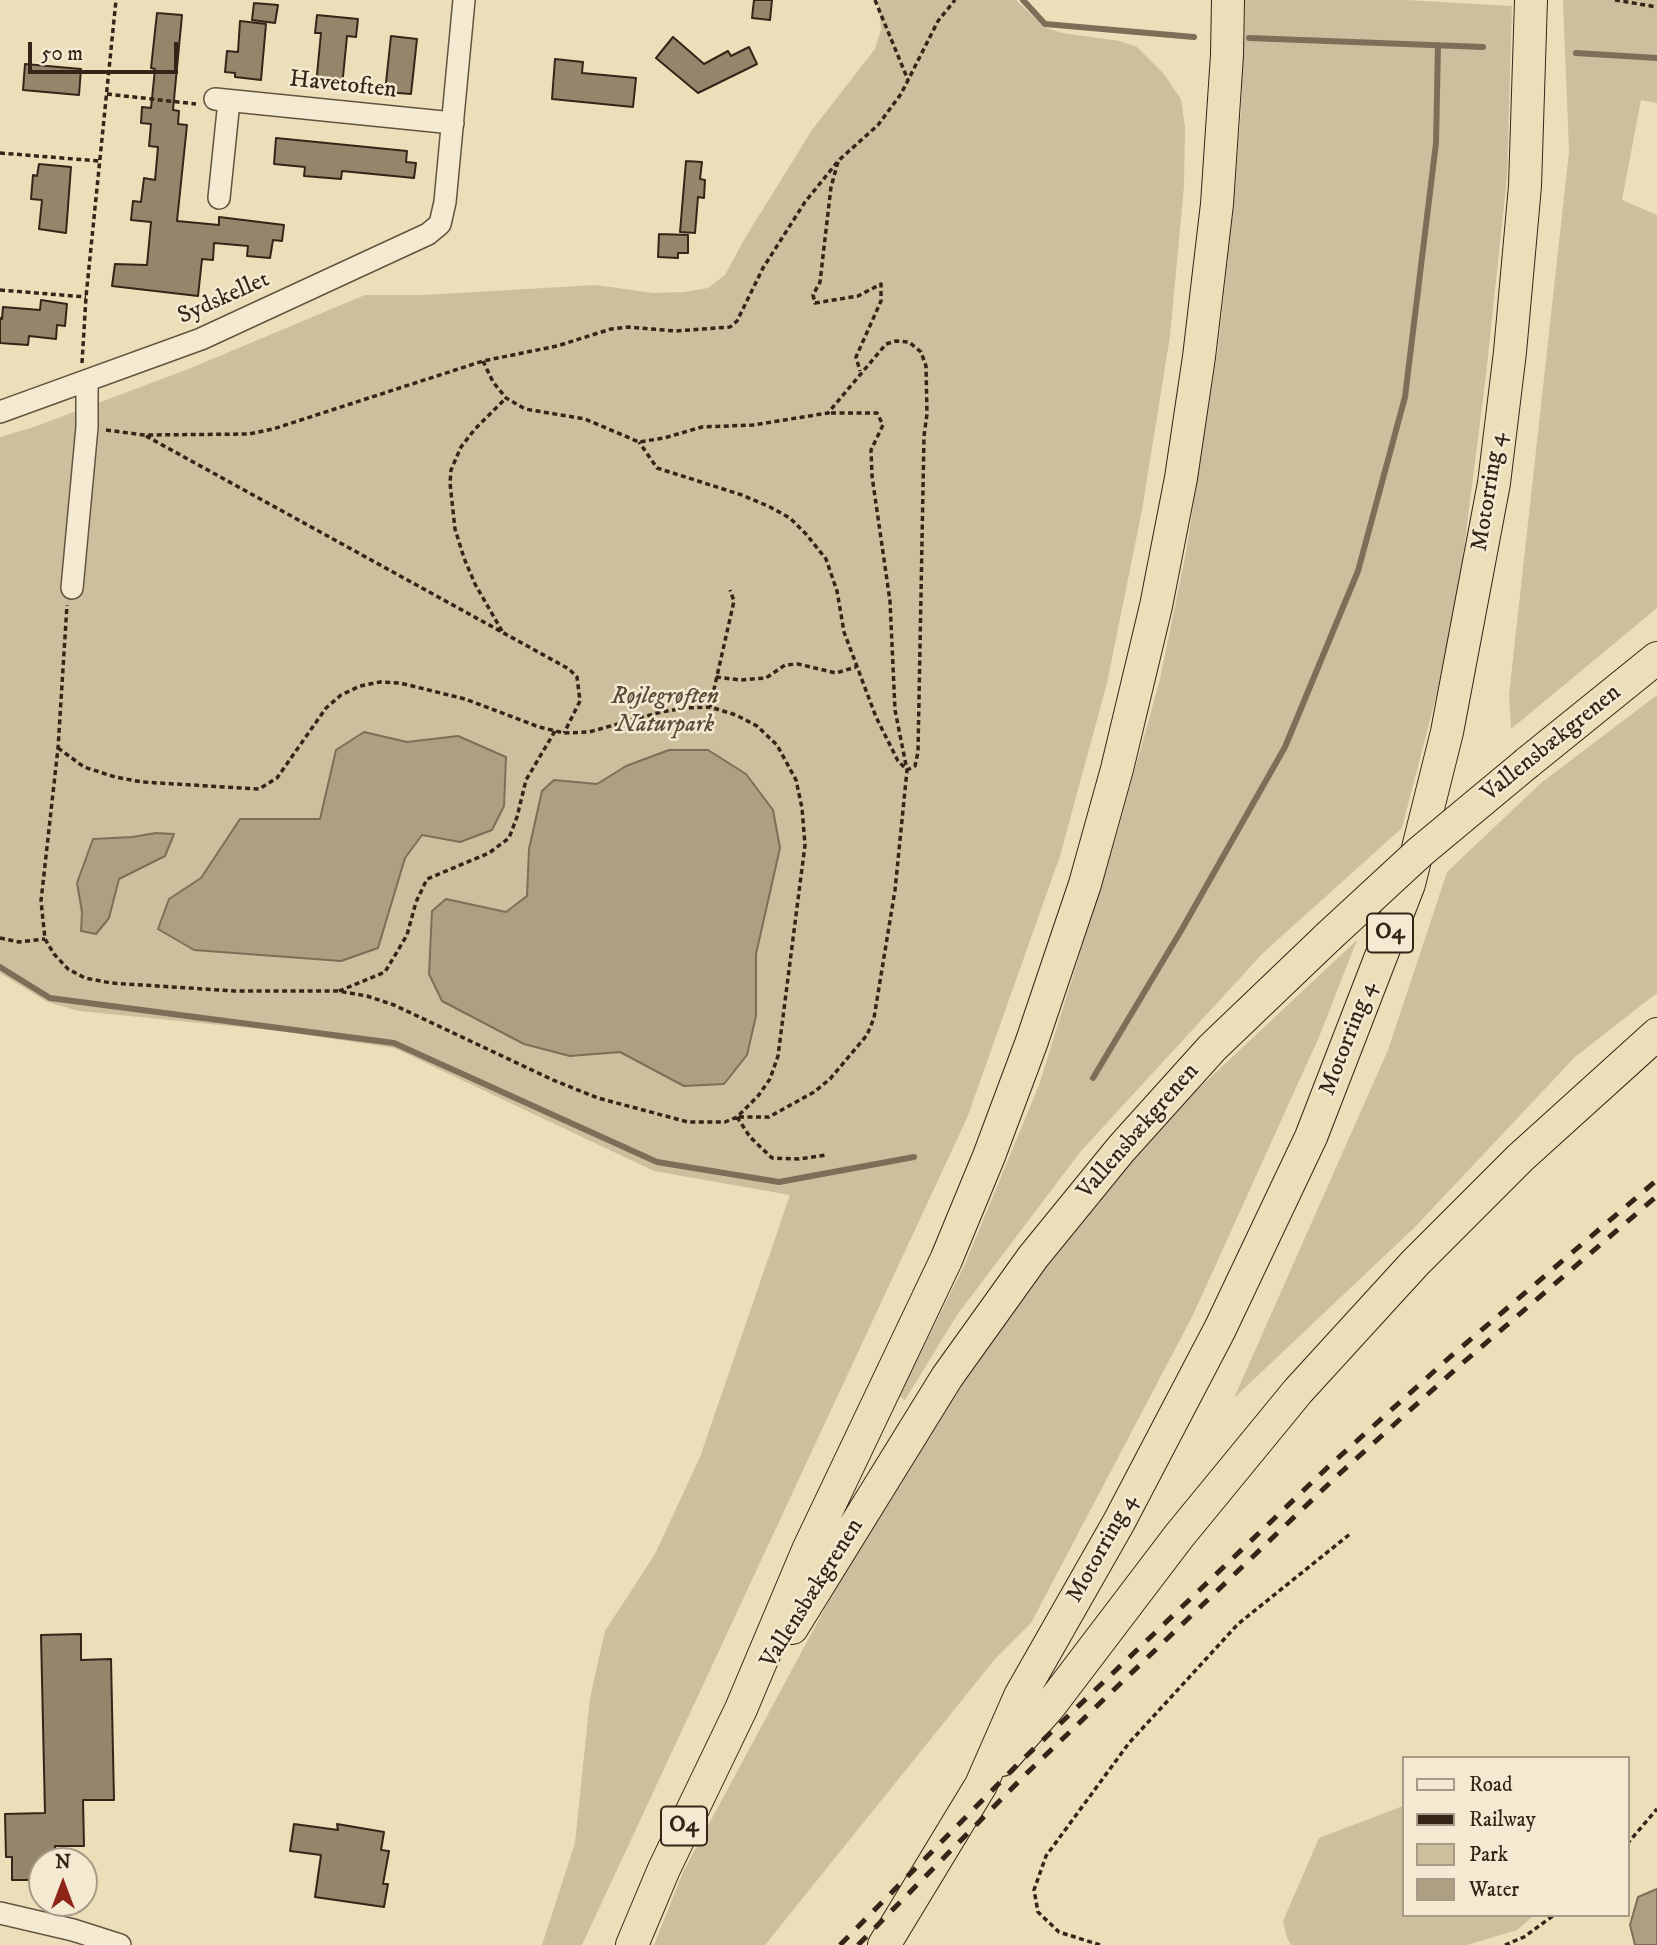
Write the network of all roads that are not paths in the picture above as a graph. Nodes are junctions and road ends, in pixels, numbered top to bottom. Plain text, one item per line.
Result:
1 (464, 0) edge
2 (1228, 0) edge
3 (1531, 0) edge
4 (453, 123) junction
5 (219, 198) dead end
6 (87, 382) junction
7 (0, 412) edge
8 (72, 588) road end
9 (1657, 658) edge
10 (1657, 1034) edge
11 (741, 1709) junction
12 (981, 1785) junction
13 (0, 1913) edge
14 (121, 1945) edge
15 (632, 1945) edge
16 (884, 1945) edge

1 - 4 street
2 - 11 highway, O4
3 - 12 highway, Motorring 4 / O4
4 - 5 street, Havetoften
4 - 6 street, Sydskellet
6 - 7 street, Sydskellet
6 - 8 street
9 - 11 highway, Vallensbækgrenen, bridge
10 - 12 highway
11 - 15 highway, O4
12 - 16 highway, Motorring 4 / O4
13 - 14 street

